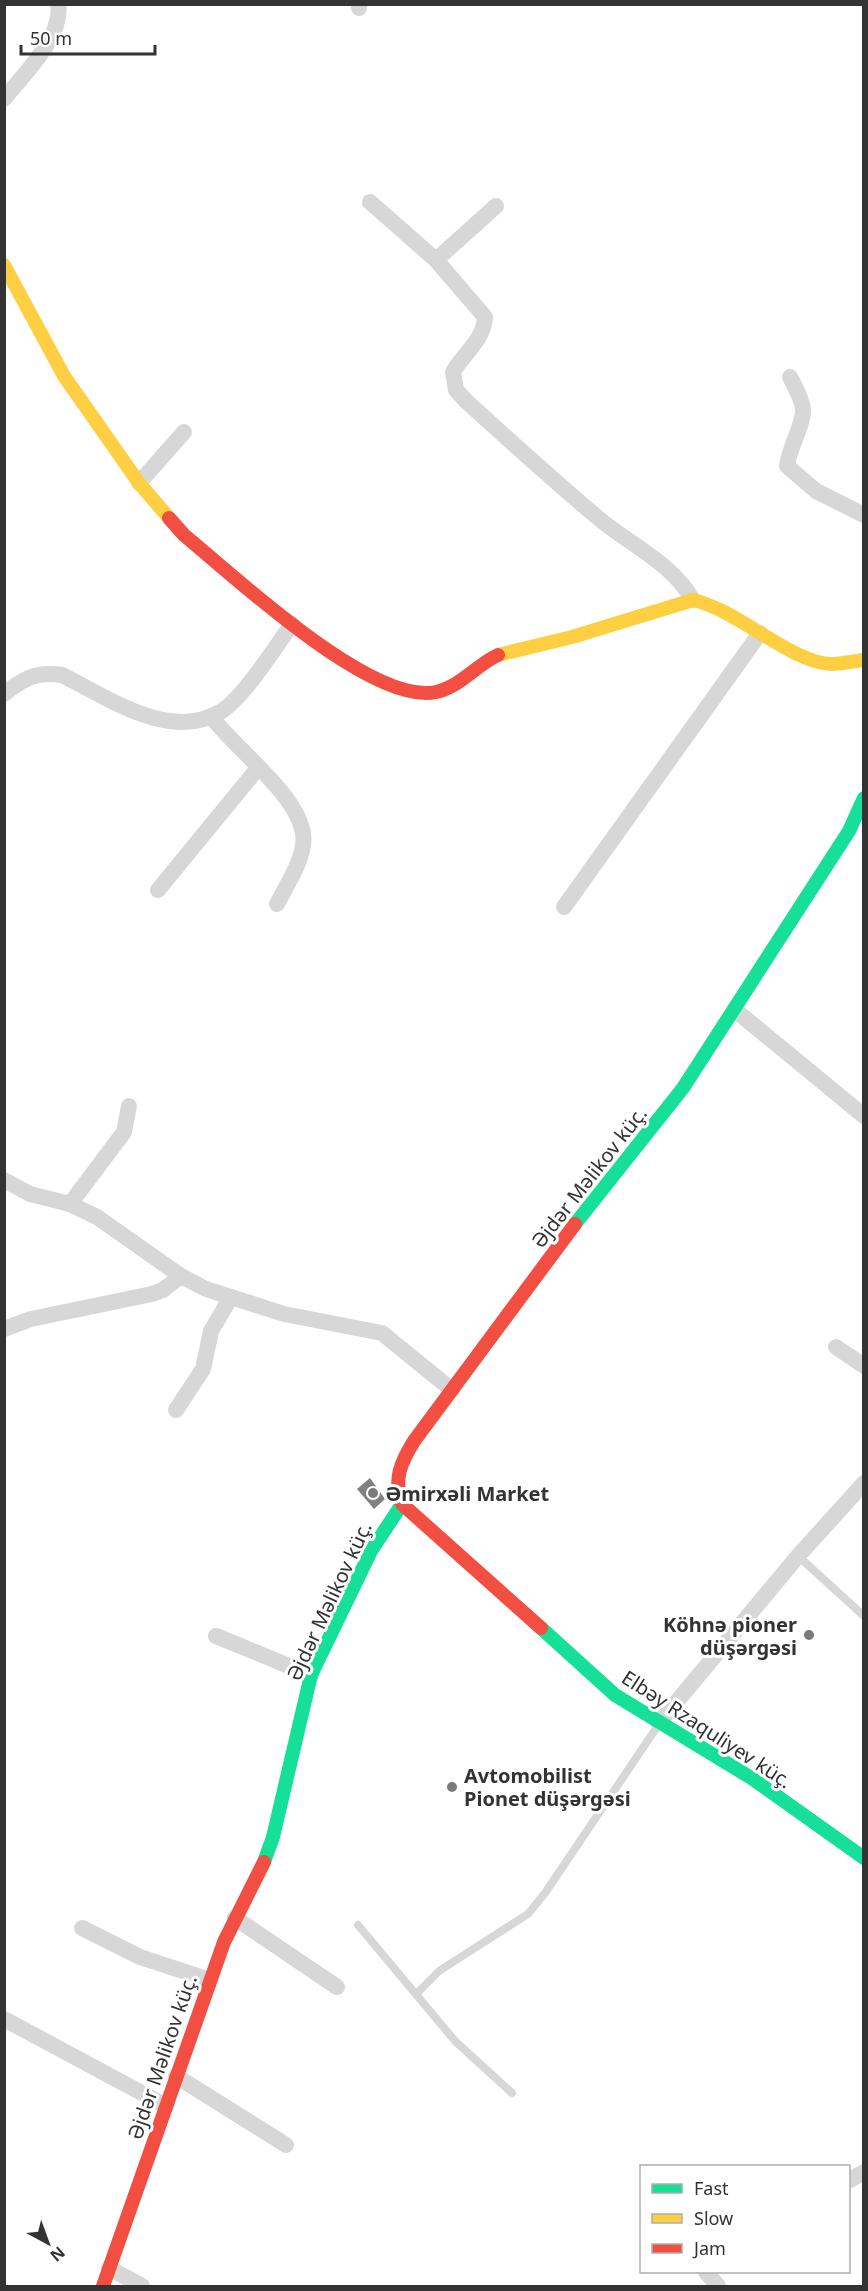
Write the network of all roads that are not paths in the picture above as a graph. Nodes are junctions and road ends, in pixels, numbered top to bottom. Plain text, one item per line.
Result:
1 (58, 4) edge
2 (4, 99) edge
3 (370, 202) dead end
4 (496, 206) dead end
5 (436, 260) junction
6 (4, 265) edge
7 (790, 377) dead end
8 (184, 432) dead end
9 (139, 483) junction
10 (864, 515) edge
11 (693, 600) junction
12 (292, 624) junction
13 (760, 633) junction
14 (864, 660) edge
15 (4, 694) edge
16 (211, 716) junction
17 (258, 768) junction
18 (863, 802) edge
19 (158, 890) dead end
20 (277, 904) dead end
21 (564, 907) dead end
22 (735, 1010) junction
23 (129, 1106) dead end
24 (864, 1116) edge
25 (4, 1180) edge
26 (70, 1204) junction
27 (181, 1276) junction
28 (231, 1297) junction
29 (4, 1329) edge
30 (836, 1347) dead end
31 (864, 1366) edge
32 (452, 1390) junction
33 (176, 1410) dead end
34 (864, 1483) edge
35 (402, 1504) junction
36 (798, 1556) junction
37 (864, 1616) edge
38 (216, 1636) dead end
39 (311, 1675) junction
40 (659, 1723) junction
41 (864, 1858) edge
42 (235, 1918) junction
43 (357, 1925) dead end
44 (82, 1928) dead end
45 (210, 1980) junction
46 (337, 1987) dead end
47 (416, 1994) junction
48 (4, 2019) edge
49 (176, 2076) junction
50 (512, 2093) dead end
51 (166, 2106) junction
52 (286, 2145) dead end
53 (109, 2268) junction
54 (708, 2273) edge
55 (103, 2286) edge
56 (142, 2286) edge
57 (718, 2286) edge

1 - 2 street
3 - 5 street
4 - 5 street
5 - 11 street
6 - 9 street
7 - 10 street
8 - 9 street
9 - 12 street
11 - 12 street
11 - 13 street
12 - 16 street
13 - 14 street
13 - 21 street
15 - 16 street
16 - 17 street
17 - 19 street
17 - 20 street
18 - 22 street, Əjdər Məlikov küç.
22 - 24 street
22 - 32 street, Əjdər Məlikov küç.
23 - 26 street
25 - 26 street
26 - 27 street
27 - 28 street
27 - 29 street
28 - 32 street
28 - 33 street
30 - 31 street
32 - 35 street, Əjdər Məlikov küç.
34 - 36 street
35 - 39 street, Əjdər Məlikov küç.
35 - 40 street, Elbəy Rzaquliyev küç.
36 - 37 lane
36 - 40 street
38 - 39 street
39 - 42 street, Əjdər Məlikov küç.
40 - 41 street, Elbəy Rzaquliyev küç.
40 - 47 lane
42 - 45 street, Əjdər Məlikov küç.
42 - 46 street
43 - 47 lane
44 - 45 street
45 - 49 street, Əjdər Məlikov küç.
47 - 50 lane
48 - 51 street
49 - 51 street, Əjdər Məlikov küç.
49 - 52 street
51 - 53 street, Əjdər Məlikov küç.
53 - 55 street, Əjdər Məlikov küç.
53 - 56 street
54 - 57 street

